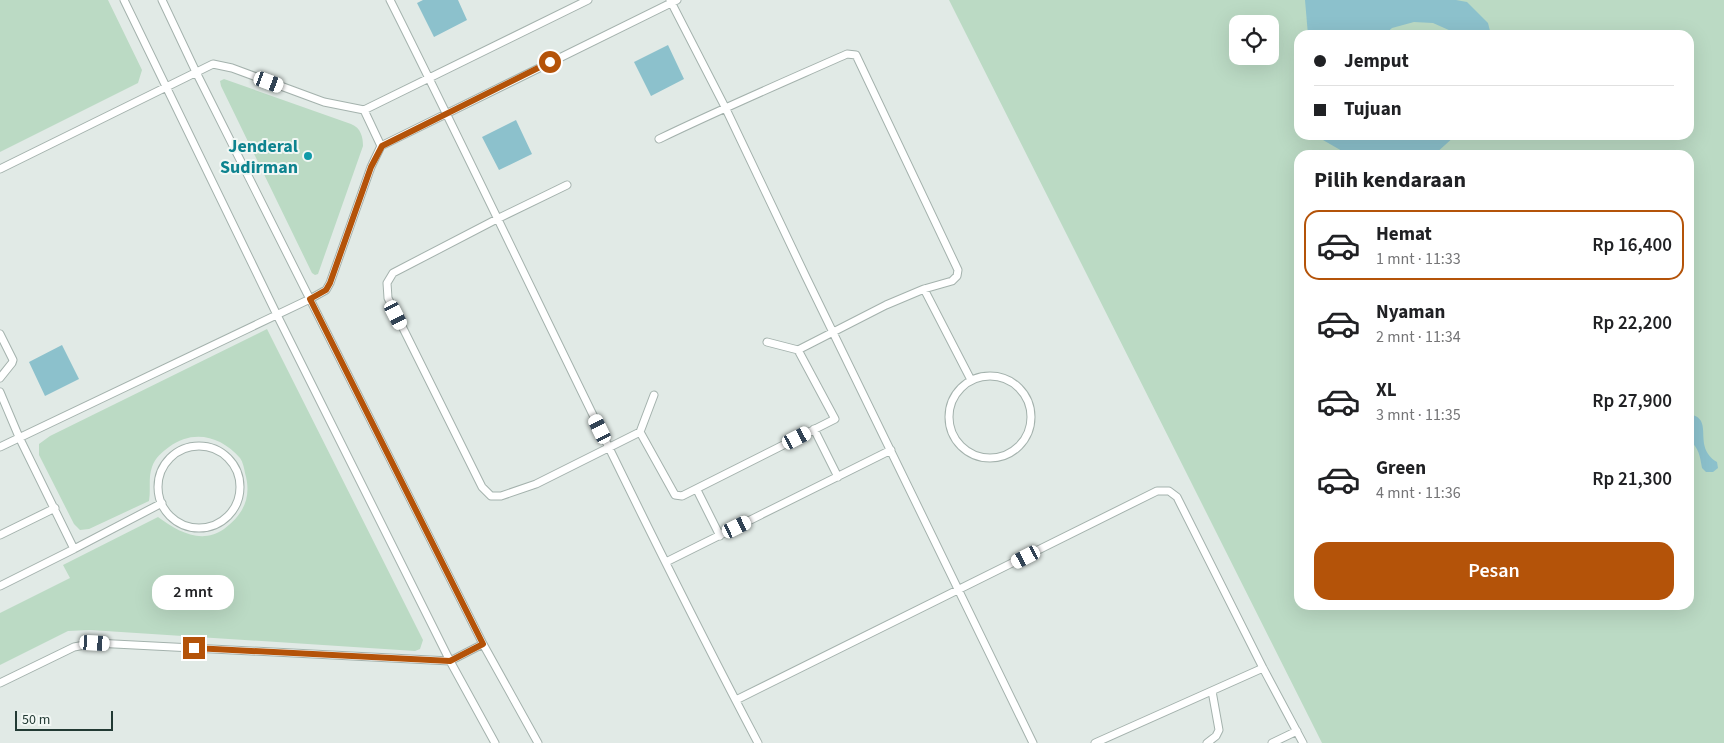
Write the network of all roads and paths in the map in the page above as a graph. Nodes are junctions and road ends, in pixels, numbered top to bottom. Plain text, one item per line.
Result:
1 (124, 0) edge
2 (162, 0) edge
3 (390, 0) edge
4 (588, 0) edge
5 (673, 1) edge
6 (196, 72) junction
7 (429, 78) junction
8 (166, 87) junction
9 (725, 107) junction
10 (364, 110) junction
11 (446, 113) junction
12 (659, 139) dead end
13 (382, 146) junction
14 (0, 169) edge
15 (567, 184) dead end
16 (497, 219) junction
17 (924, 289) junction
18 (310, 299) junction
19 (277, 314) junction
20 (834, 333) junction
21 (0, 334) edge
22 (767, 342) dead end
23 (798, 350) junction
24 (0, 378) edge
25 (971, 380) junction
26 (0, 392) edge
27 (654, 395) dead end
28 (814, 430) junction
29 (640, 432) junction
30 (19, 437) junction
31 (0, 447) edge
32 (608, 447) junction
33 (891, 450) junction
34 (838, 477) junction
35 (697, 490) junction
36 (162, 503) junction
37 (55, 508) junction
38 (0, 535) edge
39 (720, 536) junction
40 (74, 549) junction
41 (666, 562) junction
42 (0, 586) edge
43 (960, 589) junction
44 (483, 644) junction
45 (450, 661) junction
46 (1263, 668) junction
47 (0, 683) edge
48 (1212, 691) junction
49 (736, 700) junction
50 (1297, 731) junction
51 (495, 743) edge
52 (538, 743) edge
53 (758, 743) edge
54 (1034, 743) edge
55 (1096, 743) edge
56 (1206, 743) edge
57 (1272, 743) edge
58 (1303, 743) edge

1 - 8 lane
2 - 6 lane
3 - 7 lane
4 - 7 lane
5 - 9 lane
5 - 11 lane
6 - 8 lane
6 - 10 lane
6 - 18 lane
7 - 10 lane
7 - 11 lane
8 - 14 lane
8 - 19 lane
9 - 12 lane
9 - 17 lane
9 - 20 lane
10 - 13 lane
11 - 13 lane
11 - 16 lane
13 - 18 lane
15 - 16 lane
16 - 32 lane
16 - 32 lane
17 - 20 lane
17 - 25 lane
18 - 19 lane
18 - 44 lane
19 - 30 lane
19 - 45 lane
20 - 23 lane
20 - 33 lane
21 - 24 lane
22 - 23 lane
23 - 28 lane
25 - 25 lane
26 - 30 lane
27 - 29 lane
28 - 34 lane
28 - 35 lane
29 - 32 lane
29 - 35 lane
30 - 31 lane
30 - 37 lane
32 - 41 lane
33 - 34 lane
33 - 43 lane
34 - 39 lane
35 - 39 lane
36 - 36 lane
36 - 40 lane
37 - 38 lane
37 - 40 lane
39 - 41 lane
40 - 42 lane
41 - 49 lane
43 - 46 lane
43 - 49 lane
43 - 54 lane
44 - 45 lane
44 - 52 lane
45 - 47 lane
45 - 51 lane
46 - 48 lane
46 - 50 lane
48 - 55 lane
48 - 56 lane
49 - 53 lane
50 - 57 lane
50 - 58 lane

